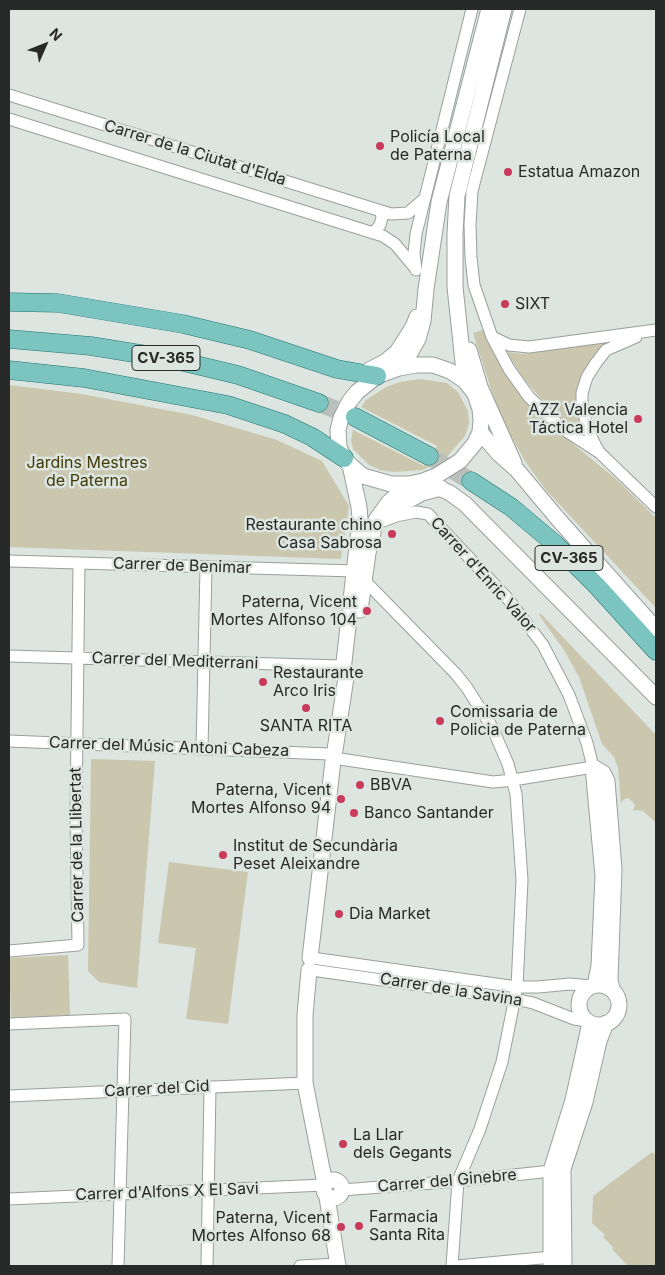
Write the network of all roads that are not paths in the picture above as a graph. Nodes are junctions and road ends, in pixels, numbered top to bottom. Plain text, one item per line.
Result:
1 (472, 9) edge
2 (489, 9) edge
3 (504, 9) edge
4 (508, 9) edge
5 (520, 9) edge
6 (488, 74) junction
7 (9, 95) edge
8 (9, 119) edge
9 (423, 200) junction
10 (380, 211) junction
11 (373, 232) junction
12 (416, 269) junction
13 (426, 289) junction
14 (9, 297) edge
15 (9, 302) edge
16 (58, 303) junction
17 (458, 312) junction
18 (651, 331) edge
19 (492, 337) junction
20 (9, 339) edge
21 (398, 368) junction
22 (9, 370) edge
23 (358, 373) junction
24 (377, 376) junction
25 (466, 381) junction
26 (319, 402) tunnel mouth
27 (355, 417) tunnel mouth
28 (480, 432) junction
29 (600, 453) junction
30 (429, 456) tunnel mouth
31 (347, 462) junction
32 (517, 470) junction
33 (471, 481) tunnel mouth
34 (416, 483) junction
35 (440, 488) junction
36 (656, 506) edge
37 (376, 525) junction
38 (9, 561) edge
39 (79, 563) junction
40 (206, 567) junction
41 (359, 576) junction
42 (656, 630) edge
43 (656, 650) edge
44 (9, 656) edge
45 (79, 658) junction
46 (203, 662) junction
47 (346, 666) junction
48 (656, 696) edge
49 (9, 741) edge
50 (77, 744) junction
51 (202, 749) junction
52 (334, 756) junction
53 (593, 767) junction
54 (513, 780) junction
55 (9, 951) edge
56 (311, 964) junction
57 (592, 986) junction
58 (612, 989) junction
59 (516, 993) junction
60 (589, 1022) junction
61 (606, 1023) junction
62 (9, 1024) edge
63 (305, 1083) junction
64 (210, 1087) junction
65 (123, 1091) junction
66 (9, 1096) edge
67 (557, 1170) junction
68 (458, 1181) junction
69 (330, 1189) junction
70 (210, 1190) junction
71 (120, 1193) junction
72 (9, 1199) edge
73 (551, 1262) edge
74 (338, 1265) edge
75 (118, 1266) edge
76 (207, 1266) edge
77 (300, 1266) edge
78 (452, 1266) edge
79 (457, 1266) edge
80 (564, 1266) edge

1 - 9 street
2 - 13 street
3 - 6 street
4 - 6 street
5 - 19 street
6 - 17 street
7 - 10 street, Carrer de la Ciutat d'Elda
8 - 11 street, Carrer de la Ciutat d'Elda
9 - 10 street, Carrer de la Ciutat d'Elda
9 - 12 street
10 - 11 street
11 - 12 street, Carrer de la Ciutat d'Elda
12 - 13 street
13 - 21 street
13 - 23 street
14 - 16 street
15 - 16 main road
16 - 23 main road
17 - 25 street
17 - 32 street
18 - 19 street
18 - 29 street
19 - 29 street
20 - 26 main road, CV-365
21 - 24 street
21 - 25 street
22 - 31 main road
23 - 24 main road
24 - 31 street
25 - 28 street
27 - 30 main road
28 - 32 street
28 - 34 street
29 - 36 street
31 - 34 street
31 - 41 street
32 - 42 street
33 - 43 main road, CV-365
34 - 35 street
34 - 37 street
35 - 37 street
35 - 48 street
37 - 41 street
37 - 53 street, Carrer d'Enric Valor
38 - 39 street, Carrer de Benimar
39 - 40 street, Carrer de Benimar
39 - 45 street, Carrer de la Llibertat
40 - 41 street, Carrer de Benimar
40 - 46 street
41 - 47 street
41 - 54 street
44 - 45 street, Carrer del Mediterrani
45 - 46 street, Carrer del Mediterrani
45 - 50 street, Carrer de la Llibertat
46 - 47 street, Carrer del Mediterrani
46 - 51 street
47 - 52 street
49 - 50 street, Carrer del Músic Antoni Cabeza
50 - 51 street, Carrer del Músic Antoni Cabeza
50 - 55 street, Carrer de la Llibertat
51 - 52 street, Carrer del Músic Antoni Cabeza
52 - 54 street, Carrer del Músic Antoni Cabeza
52 - 56 street
53 - 54 street, Carrer del Músic Antoni Cabeza
53 - 57 street, Carrer d'Enric Valor
53 - 58 street, Carrer d'Enric Valor
54 - 59 street
56 - 59 street, Carrer de la Savina
56 - 63 street
57 - 58 street
57 - 59 street, Carrer de la Savina
57 - 60 street
58 - 61 street
59 - 60 street, Carrer de la Savina
59 - 68 street
60 - 61 street
60 - 67 street
61 - 67 street
62 - 65 street
63 - 64 street, Carrer del Cid
63 - 69 street
64 - 65 street, Carrer del Cid
64 - 70 street
65 - 66 street, Carrer del Cid
65 - 71 street
67 - 68 street, Carrer del Ginebre
67 - 73 street
67 - 80 street
68 - 69 street, Carrer del Ginebre
68 - 78 street
69 - 70 street, Carrer d'Alfons X El Savi
69 - 74 street
70 - 71 street, Carrer d'Alfons X El Savi
70 - 76 street
71 - 72 street, Carrer d'Alfons X El Savi
71 - 75 street
73 - 79 street
74 - 77 street

